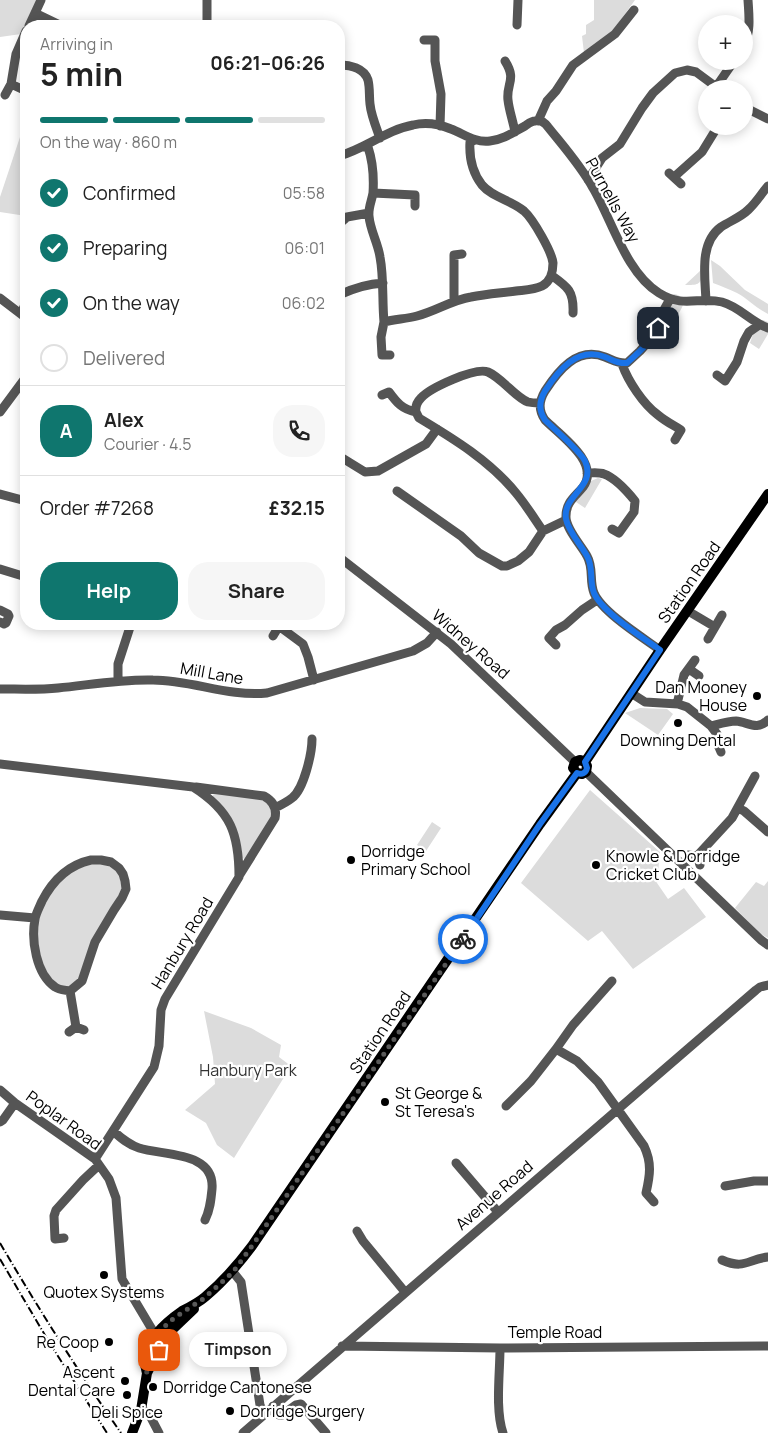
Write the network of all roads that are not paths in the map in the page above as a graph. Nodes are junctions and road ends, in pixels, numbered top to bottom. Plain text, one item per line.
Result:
1 (41, 0) edge
2 (207, 0) edge
3 (518, 0) edge
4 (748, 0) edge
5 (634, 10) dead end
6 (36, 13) junction
7 (749, 15) edge
8 (32, 20) edge
9 (50, 20) edge
10 (207, 20) edge
11 (517, 25) dead end
12 (424, 40) dead end
13 (20, 45) edge
14 (345, 65) edge
15 (511, 65) dead end
16 (706, 80) edge
17 (11, 84) junction
18 (20, 88) edge
19 (5, 95) dead end
20 (753, 111) edge
21 (768, 118) edge
22 (538, 120) junction
23 (440, 126) junction
24 (515, 132) junction
25 (712, 135) edge
26 (380, 138) junction
27 (475, 140) junction
28 (363, 147) junction
29 (345, 154) edge
30 (588, 180) junction
31 (680, 184) dead end
32 (768, 186) edge
33 (373, 193) junction
34 (415, 206) dead end
35 (369, 213) junction
36 (345, 218) edge
37 (462, 254) dead end
38 (551, 275) junction
39 (383, 283) junction
40 (345, 292) edge
41 (0, 298) edge
42 (670, 299) junction
43 (454, 301) junction
44 (706, 301) junction
45 (575, 308) dead end
46 (20, 313) edge
47 (384, 322) junction
48 (764, 327) edge
49 (390, 355) dead end
50 (622, 364) junction
51 (717, 375) dead end
52 (20, 385) edge
53 (382, 395) dead end
54 (539, 403) junction
55 (0, 412) edge
56 (416, 412) junction
57 (437, 429) junction
58 (675, 440) dead end
59 (345, 460) edge
60 (588, 473) junction
61 (411, 488) dead end
62 (397, 491) dead end
63 (0, 494) edge
64 (768, 494) edge
65 (405, 496) junction
66 (20, 500) edge
67 (566, 520) junction
68 (612, 529) dead end
69 (543, 531) junction
70 (345, 562) edge
71 (1, 572) edge
72 (20, 577) edge
73 (597, 600) junction
74 (0, 610) edge
75 (688, 611) junction
76 (722, 615) dead end
77 (0, 622) edge
78 (714, 626) junction
79 (129, 630) edge
80 (276, 630) edge
81 (285, 630) edge
82 (437, 632) junction
83 (273, 636) dead end
84 (708, 639) dead end
85 (556, 645) dead end
86 (660, 650) junction
87 (695, 660) dead end
88 (689, 669) junction
89 (699, 676) dead end
90 (314, 680) junction
91 (118, 681) junction
92 (0, 689) edge
93 (631, 693) junction
94 (677, 704) junction
95 (768, 720) edge
96 (711, 726) junction
97 (312, 739) dead end
98 (721, 752) dead end
99 (0, 764) edge
100 (581, 767) junction
101 (755, 776) dead end
102 (193, 787) junction
103 (275, 808) junction
104 (738, 808) junction
105 (768, 832) edge
106 (695, 859) dead end
107 (239, 877) junction
108 (0, 915) edge
109 (35, 918) junction
110 (768, 945) edge
111 (612, 981) dead end
112 (768, 985) edge
113 (70, 990) junction
114 (76, 1029) dead end
115 (556, 1049) junction
116 (0, 1090) edge
117 (15, 1103) junction
118 (506, 1106) dead end
119 (618, 1108) junction
120 (0, 1122) edge
121 (113, 1131) junction
122 (97, 1162) junction
123 (456, 1163) dead end
124 (768, 1181) edge
125 (725, 1186) dead end
126 (654, 1202) dead end
127 (498, 1212) junction
128 (205, 1220) dead end
129 (357, 1231) dead end
130 (370, 1234) dead end
131 (64, 1238) dead end
132 (363, 1241) junction
133 (768, 1258) edge
134 (722, 1260) dead end
135 (233, 1272) junction
136 (405, 1292) junction
137 (160, 1337) junction
138 (342, 1346) junction
139 (768, 1346) edge
140 (500, 1348) junction
141 (273, 1406) junction
142 (141, 1410) junction
143 (264, 1415) junction
144 (132, 1433) edge
145 (159, 1433) edge
146 (242, 1433) edge
147 (326, 1433) edge
148 (503, 1433) edge

1 - 6 street
2 - 10 street
3 - 11 street
4 - 7 street
5 - 22 street
6 - 8 street
6 - 9 street
12 - 23 street
13 - 17 street
14 - 26 street
15 - 24 street
16 - 30 street
17 - 18 street
17 - 19 street
20 - 21 street
22 - 24 street
22 - 30 street, Purnells Way
23 - 26 street
23 - 27 street
24 - 27 street
25 - 31 street
26 - 28 street
27 - 38 street
28 - 29 street
28 - 33 street
30 - 42 street, Purnells Way
32 - 44 street
33 - 34 street
33 - 35 street
35 - 36 street
35 - 39 street
37 - 43 street
38 - 43 street
38 - 45 street
39 - 40 street
39 - 47 street
41 - 46 street
42 - 44 street, Purnells Way
42 - 50 street
43 - 47 street
44 - 48 street, Purnells Way
47 - 49 street
48 - 51 street, Purnells Way
50 - 54 street
50 - 58 street
52 - 55 street
53 - 56 street
54 - 56 street
54 - 60 street
56 - 57 street
57 - 59 street
57 - 69 street
60 - 67 street
60 - 68 street
61 - 65 street
62 - 65 street
63 - 66 street
64 - 75 main road, Station Road
65 - 69 street
67 - 69 street
67 - 73 street
70 - 82 street, Widney Road
71 - 72 street
73 - 85 street
73 - 86 street
74 - 77 street
75 - 78 street
75 - 86 main road, Station Road
76 - 78 street
78 - 84 street
79 - 91 street
80 - 83 street
81 - 90 street
82 - 90 street, Mill Lane
82 - 100 street, Widney Road
86 - 93 main road, Station Road
87 - 88 street
88 - 89 street
88 - 94 street
90 - 91 street, Mill Lane
91 - 92 street, Mill Lane
93 - 94 street
93 - 100 main road, Station Road
94 - 96 street
95 - 96 street
96 - 98 street
97 - 103 street
99 - 102 street
100 - 110 street, Widney Road
100 - 135 main road, Station Road
101 - 104 street
102 - 103 street
102 - 107 street
103 - 107 street, Hanbury Road
104 - 105 street
104 - 106 street
107 - 121 street, Hanbury Road
108 - 109 street
109 - 113 street
109 - 113 street
111 - 115 street
112 - 119 street, Avenue Road
113 - 114 street
115 - 118 street
115 - 119 street
116 - 117 street, Poplar Road
117 - 120 street
117 - 122 street, Poplar Road
119 - 126 street
119 - 127 street, Avenue Road
121 - 122 street, Hanbury Road
121 - 128 street
122 - 131 street, Hanbury Road
122 - 137 street, Poplar Road
123 - 127 street
124 - 125 street
127 - 136 street, Avenue Road
129 - 132 street
130 - 132 street
132 - 136 street
133 - 134 street
135 - 137 main road, Station Road
135 - 143 street
136 - 138 street, Avenue Road
137 - 142 main road, Station Road
138 - 140 street, Temple Road
138 - 141 street, Avenue Road
139 - 140 street, Temple Road
140 - 148 street
141 - 143 street, Avenue Road
141 - 147 street
142 - 144 main road, Station Road
142 - 145 street
143 - 146 street, Avenue Road

